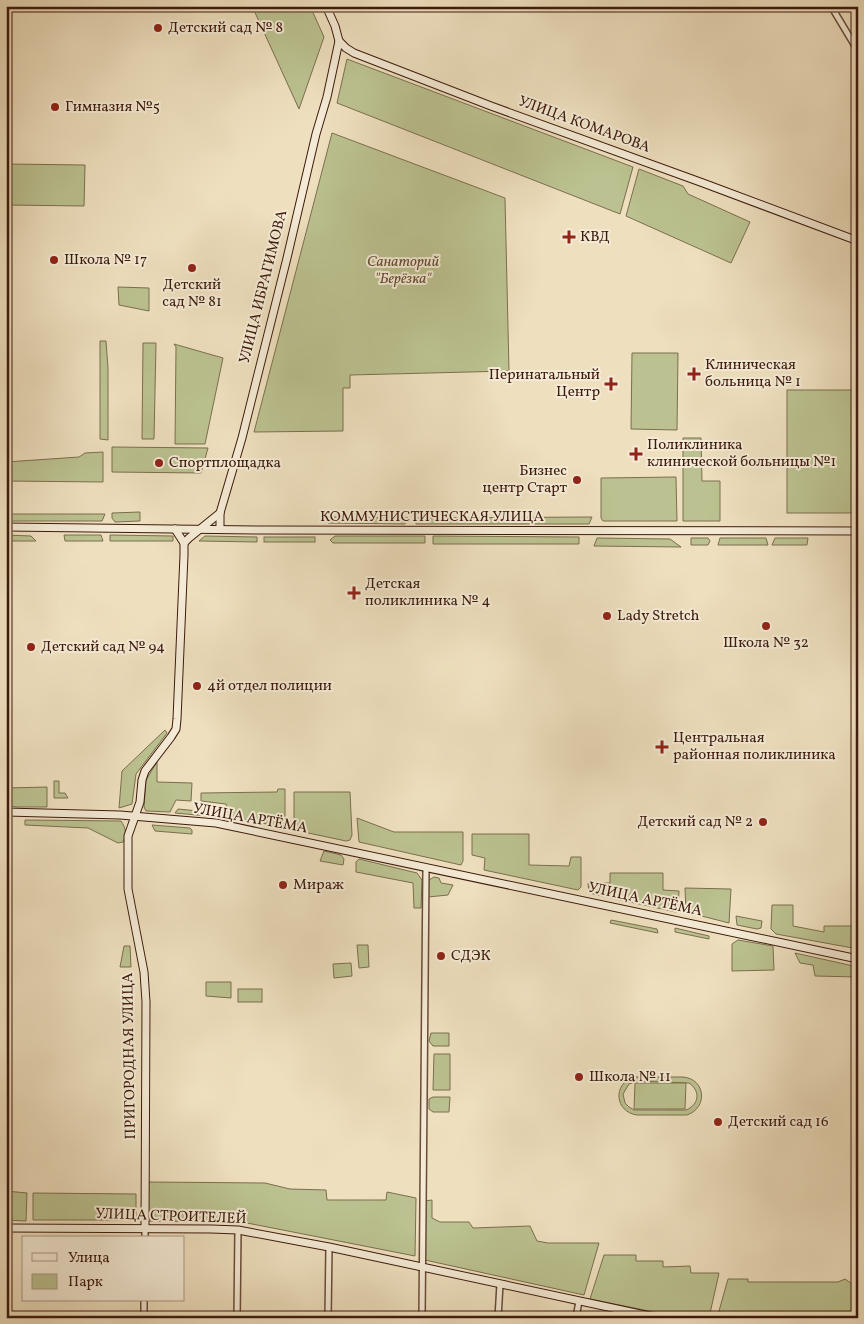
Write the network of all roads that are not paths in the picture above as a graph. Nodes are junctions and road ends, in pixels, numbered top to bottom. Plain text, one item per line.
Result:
1 (326, 6) edge
2 (831, 6) edge
3 (339, 41) junction
4 (858, 51) edge
5 (858, 241) edge
6 (220, 514) junction
7 (6, 527) edge
8 (175, 529) junction
9 (200, 529) junction
10 (220, 530) junction
11 (858, 531) edge
12 (184, 543) junction
13 (6, 812) edge
14 (135, 816) junction
15 (426, 868) junction
16 (858, 959) edge
17 (6, 1228) edge
18 (145, 1228) junction
19 (238, 1230) junction
20 (145, 1236) edge
21 (329, 1247) junction
22 (422, 1268) junction
23 (500, 1284) junction
24 (578, 1301) junction
25 (144, 1302) edge
26 (654, 1317) edge
27 (144, 1318) edge
28 (238, 1318) edge
29 (328, 1318) edge
30 (422, 1318) edge
31 (498, 1318) edge
32 (576, 1318) edge

1 - 3 main road
2 - 4 street
3 - 5 main road, УЛИЦА КОМАРОВА
3 - 6 main road, УЛИЦА ИБРАГИМОВА
6 - 9 main road
6 - 10 main road, УЛИЦА ИБРАГИМОВА
7 - 8 main road, КОММУНИСТИЧЕСКАЯ УЛИЦА
8 - 9 main road, КОММУНИСТИЧЕСКАЯ УЛИЦА
8 - 12 main road
9 - 10 main road, КОММУНИСТИЧЕСКАЯ УЛИЦА
9 - 12 main road
10 - 11 main road, КОММУНИСТИЧЕСКАЯ УЛИЦА
12 - 14 main road, ПРИГОРОДНАЯ УЛИЦА
13 - 14 main road, УЛИЦА АРТЁМА
14 - 15 main road, УЛИЦА АРТЁМА
14 - 18 main road, ПРИГОРОДНАЯ УЛИЦА
15 - 16 main road, УЛИЦА АРТЁМА
15 - 22 street
17 - 18 main road, УЛИЦА СТРОИТЕЛЕЙ
18 - 19 main road, УЛИЦА СТРОИТЕЛЕЙ
18 - 20 street, ПРИГОРОДНАЯ УЛИЦА
19 - 21 main road, УЛИЦА СТРОИТЕЛЕЙ
19 - 28 street
21 - 22 main road, УЛИЦА СТРОИТЕЛЕЙ
21 - 29 street
22 - 23 main road, УЛИЦА СТРОИТЕЛЕЙ
22 - 30 street
23 - 24 main road, УЛИЦА СТРОИТЕЛЕЙ
23 - 31 street
24 - 26 main road, УЛИЦА СТРОИТЕЛЕЙ
24 - 32 street
25 - 27 street

